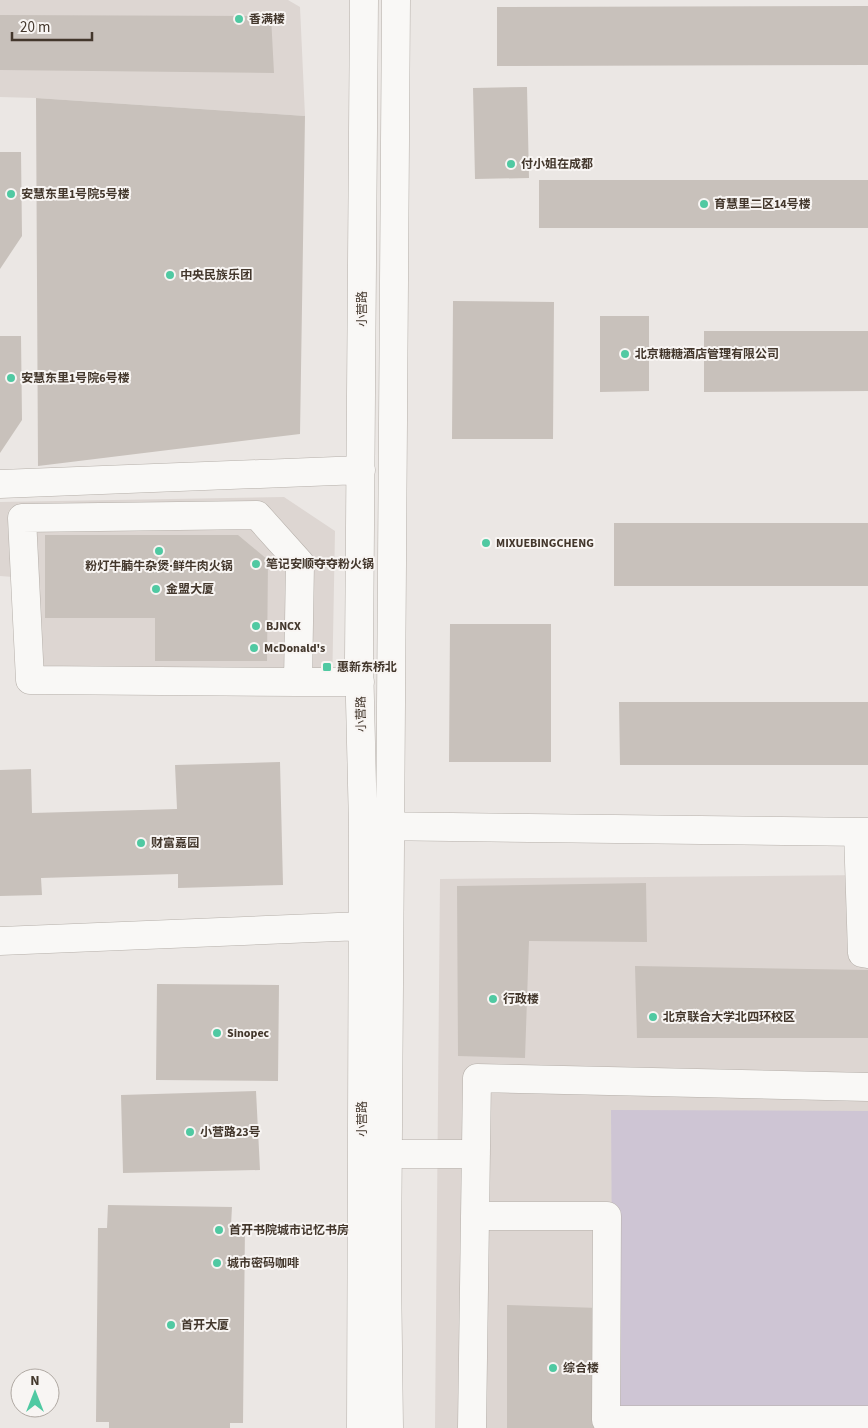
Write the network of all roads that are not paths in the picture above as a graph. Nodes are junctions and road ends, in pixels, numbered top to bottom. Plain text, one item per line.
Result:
1 (364, 0) edge
2 (396, 0) edge
3 (361, 470) junction
4 (0, 484) edge
5 (298, 682) junction
6 (360, 682) junction
7 (363, 826) junction
8 (390, 826) junction
9 (863, 832) edge
10 (390, 893) junction
11 (362, 926) junction
12 (0, 942) edge
13 (868, 954) edge
14 (868, 1087) edge
15 (388, 1154) junction
16 (476, 1154) junction
17 (475, 1216) junction
18 (868, 1420) edge
19 (361, 1428) edge
20 (389, 1428) edge
21 (472, 1428) edge

1 - 3 street, 小营路
2 - 8 street
3 - 4 street
3 - 6 street, 小营路
5 - 5 street
5 - 6 street
6 - 7 street, 小营路
7 - 8 street
7 - 11 street, 小营路
8 - 9 street
8 - 10 street
9 - 13 street
10 - 11 street
10 - 15 street
11 - 12 street
11 - 19 street, 小营路
14 - 16 street
15 - 16 street
15 - 20 street
16 - 17 street
17 - 18 street
17 - 21 street

